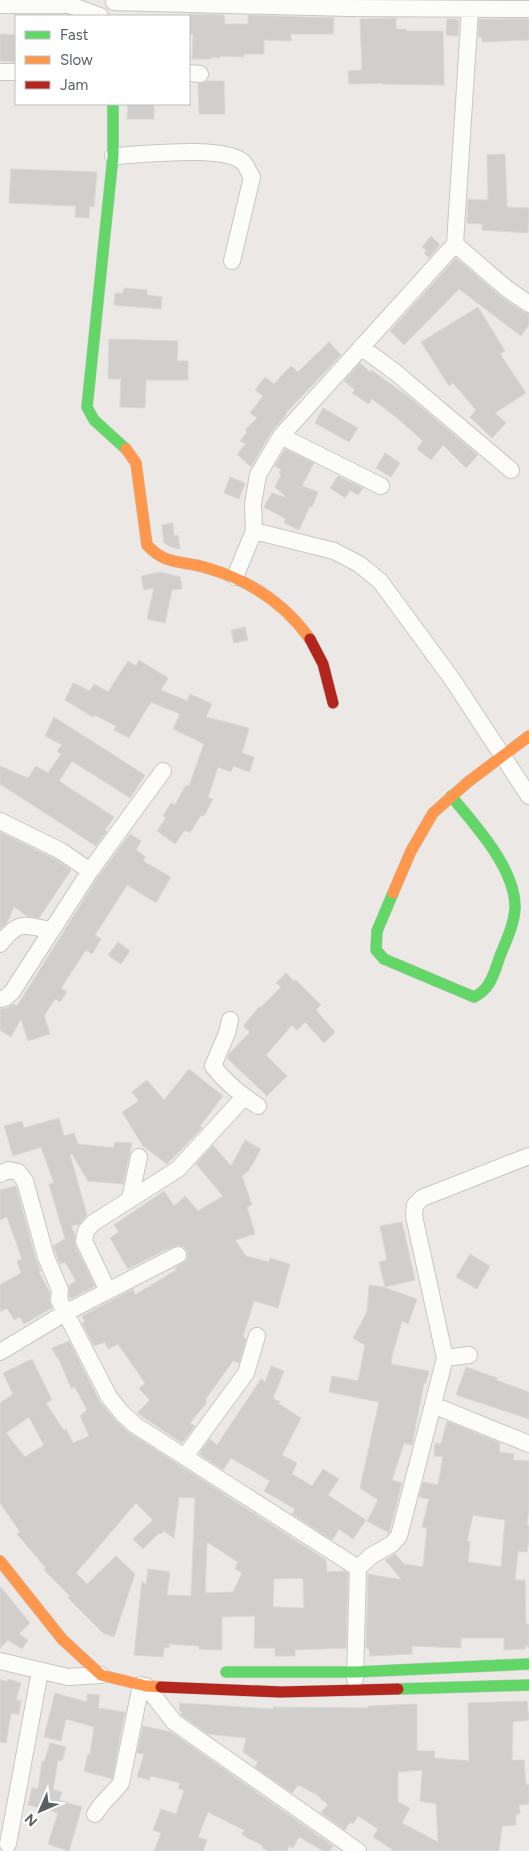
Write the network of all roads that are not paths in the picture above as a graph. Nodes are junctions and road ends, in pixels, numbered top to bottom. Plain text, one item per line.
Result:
1 (350, 4) edge
2 (0, 5) edge
3 (114, 6) edge
4 (470, 9) junction
5 (529, 9) edge
6 (97, 15) edge
7 (0, 72) edge
8 (15, 72) edge
9 (112, 105) edge
10 (112, 156) junction
11 (455, 244) junction
12 (232, 262) dead end
13 (529, 304) edge
14 (361, 347) junction
15 (281, 436) junction
16 (511, 470) dead end
17 (381, 486) dead end
18 (254, 531) junction
19 (235, 577) junction
20 (333, 703) dead end
21 (529, 736) edge
22 (503, 754) junction
23 (163, 771) dead end
24 (451, 796) junction
25 (529, 796) edge
26 (0, 821) edge
27 (90, 870) junction
28 (50, 930) junction
29 (0, 944) edge
30 (0, 998) edge
31 (230, 1020) dead end
32 (244, 1097) junction
33 (258, 1106) dead end
34 (529, 1156) edge
35 (139, 1157) dead end
36 (0, 1174) edge
37 (130, 1199) junction
38 (178, 1255) dead end
39 (108, 1291) junction
40 (66, 1313) junction
41 (257, 1336) dead end
42 (0, 1352) edge
43 (469, 1355) dead end
44 (445, 1358) junction
45 (433, 1405) junction
46 (529, 1444) edge
47 (186, 1456) junction
48 (0, 1561) edge
49 (358, 1568) junction
50 (0, 1661) edge
51 (529, 1664) edge
52 (40, 1671) junction
53 (356, 1672) junction
54 (101, 1676) junction
55 (529, 1685) edge
56 (144, 1686) junction
57 (354, 1691) junction
58 (95, 1814) dead end
59 (8, 1844) dead end
60 (358, 1851) edge

1 - 3 street
1 - 4 street
2 - 6 street
4 - 5 street
4 - 11 street
7 - 8 street
9 - 10 main road
10 - 12 street
10 - 19 main road
11 - 13 street
11 - 14 street
14 - 15 street
14 - 16 street
15 - 17 street
15 - 18 street
18 - 19 street
18 - 22 street
19 - 20 main road
21 - 22 main road
22 - 24 main road
22 - 25 street
23 - 27 street
24 - 24 main road
26 - 27 street
27 - 28 street
28 - 29 street
28 - 30 street
31 - 32 street
32 - 33 street
32 - 37 street
34 - 44 street
35 - 37 street
36 - 40 street
37 - 39 street
38 - 39 street
39 - 40 street
40 - 42 street
40 - 47 street
41 - 47 street
43 - 44 street
44 - 45 street
45 - 46 street
45 - 49 street
47 - 49 street
48 - 54 main road
49 - 53 street
50 - 52 street
51 - 53 main road
52 - 54 street
52 - 59 street
53 - 56 main road
53 - 57 street
54 - 56 main road
55 - 57 main road
56 - 57 main road
56 - 58 street
56 - 60 street

